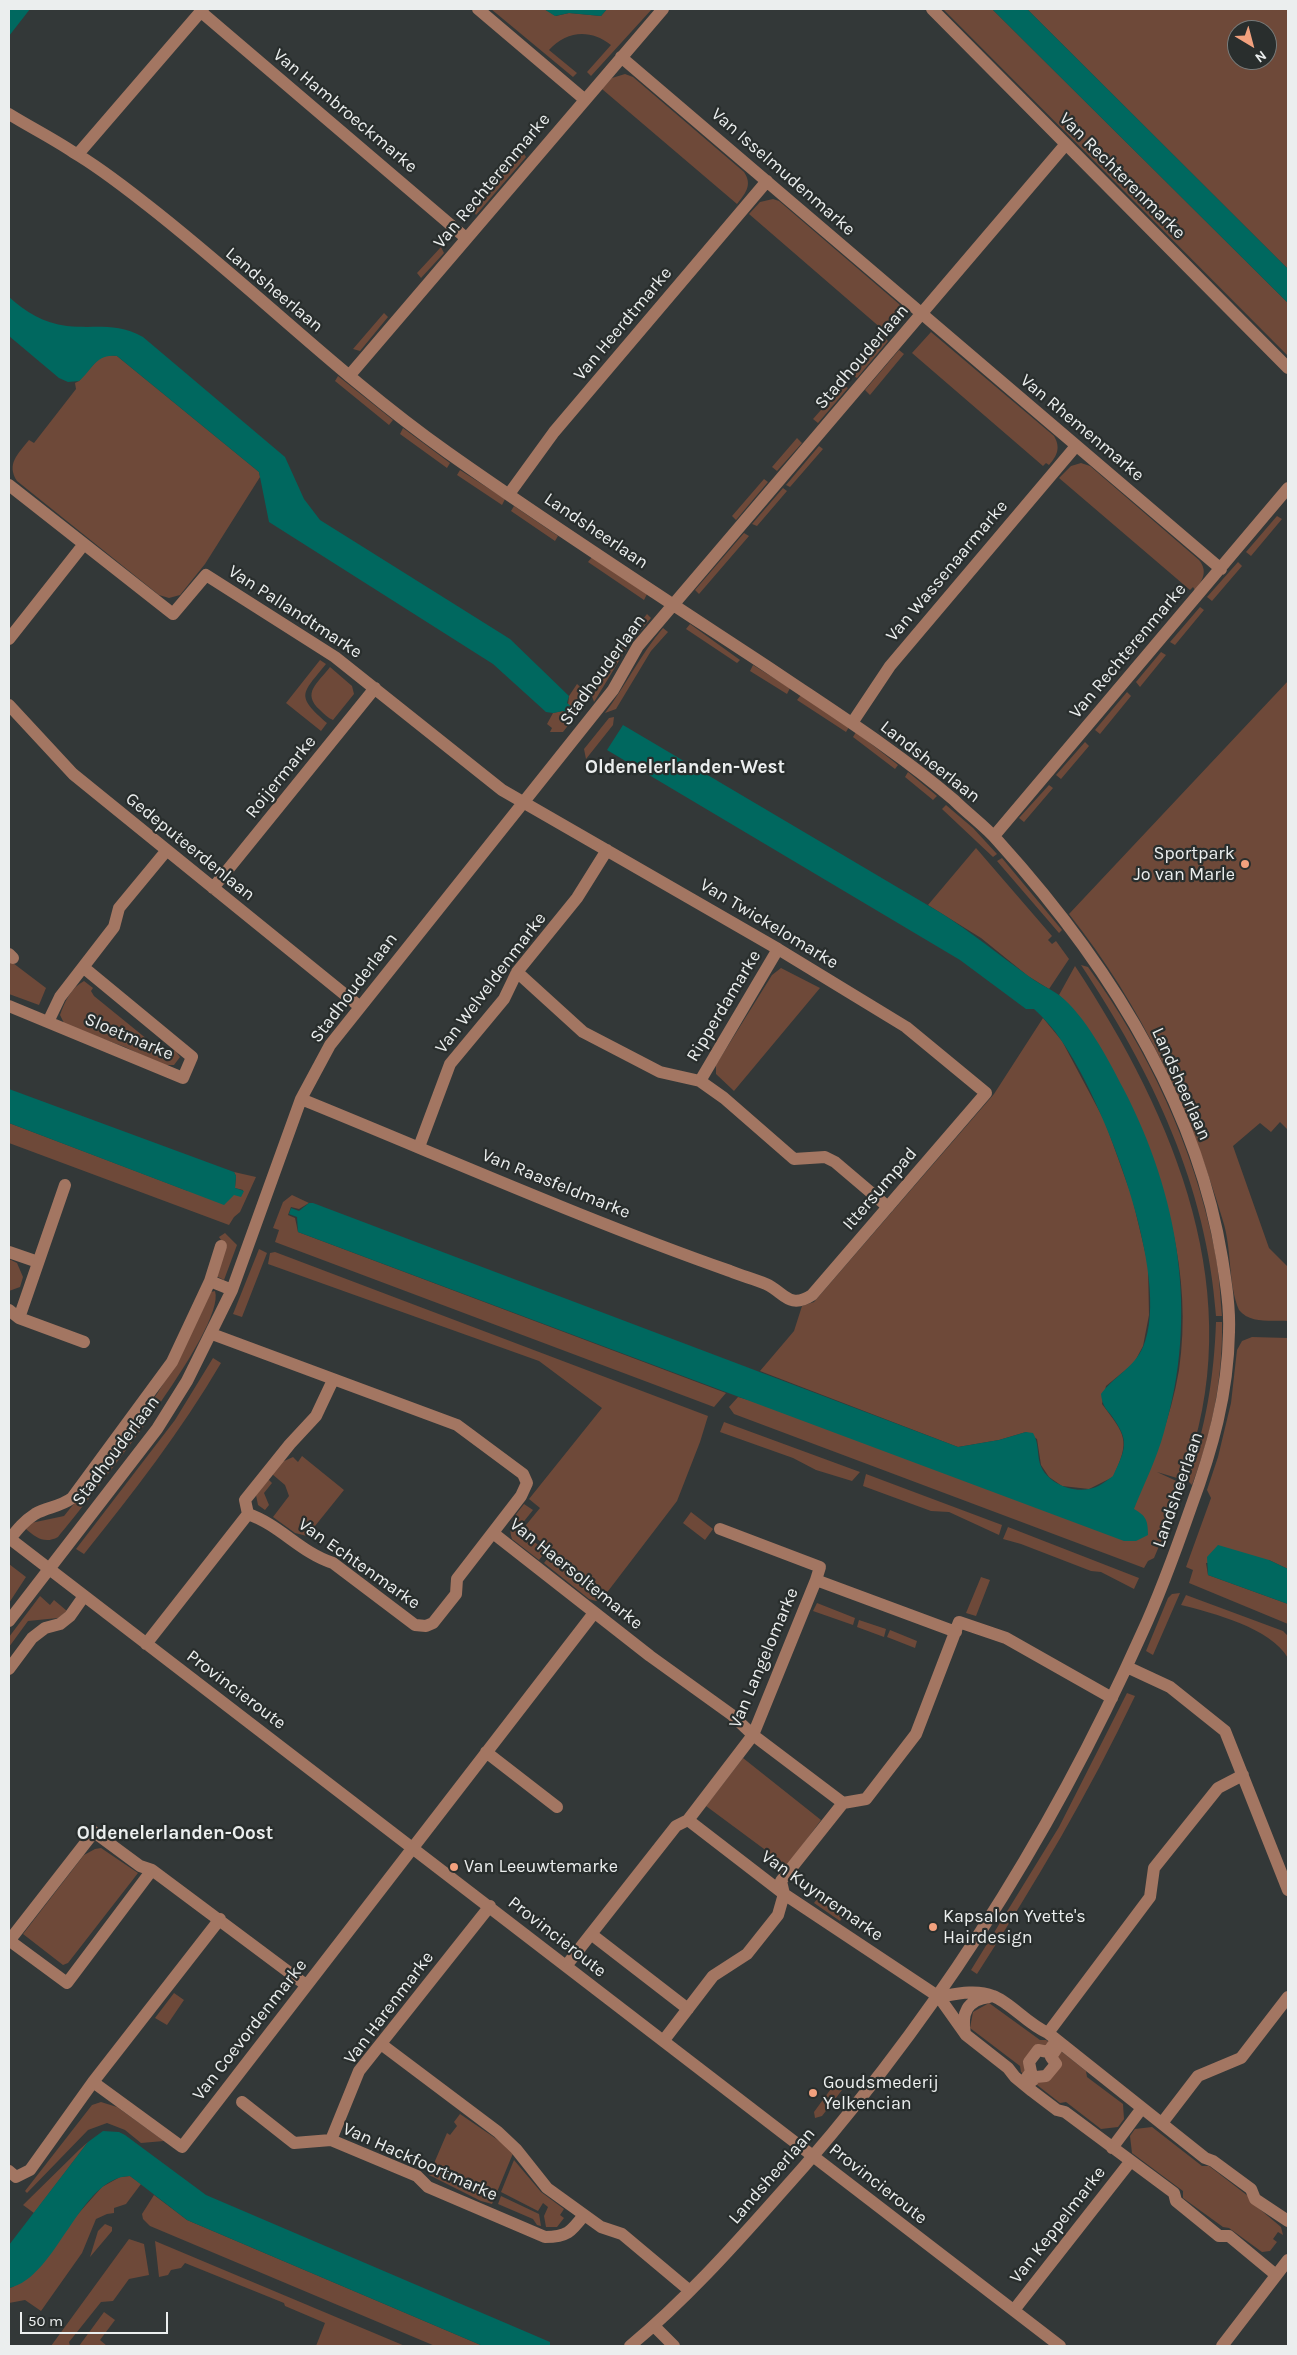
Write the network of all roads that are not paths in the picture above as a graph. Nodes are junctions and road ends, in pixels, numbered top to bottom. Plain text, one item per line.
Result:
1 (478, 9) edge
2 (663, 9) edge
3 (932, 9) edge
4 (201, 10) edge
5 (621, 57) junction
6 (584, 99) junction
7 (9, 114) edge
8 (1066, 144) junction
9 (78, 154) junction
10 (767, 181) junction
11 (466, 238) junction
12 (922, 315) junction
13 (1288, 368) edge
14 (349, 376) junction
15 (1076, 446) junction
16 (9, 485) edge
17 (1288, 488) edge
18 (509, 494) junction
19 (84, 544) junction
20 (1221, 569) junction
21 (673, 605) junction
22 (9, 640) edge
23 (375, 688) junction
24 (9, 705) edge
25 (852, 723) junction
26 (524, 802) junction
27 (994, 836) junction
28 (167, 850) junction
29 (607, 850) junction
30 (213, 888) junction
31 (778, 949) junction
32 (83, 967) junction
33 (517, 972) junction
34 (9, 1006) edge
35 (359, 1006) junction
36 (48, 1022) junction
37 (700, 1081) junction
38 (986, 1093) joint
39 (301, 1099) junction
40 (419, 1147) junction
41 (65, 1185) dead end
42 (888, 1207) junction
43 (221, 1246) dead end
44 (9, 1252) edge
45 (38, 1262) junction
46 (210, 1281) junction
47 (232, 1290) junction
48 (796, 1301) joint
49 (9, 1310) edge
50 (20, 1318) junction
51 (212, 1334) junction
52 (84, 1342) dead end
53 (334, 1380) junction
54 (248, 1514) junction
55 (720, 1529) dead end
56 (493, 1533) junction
57 (9, 1539) edge
58 (49, 1568) junction
59 (816, 1580) junction
60 (84, 1596) junction
61 (594, 1613) junction
62 (9, 1621) edge
63 (956, 1632) junction
64 (146, 1644) junction
65 (1127, 1667) junction
66 (9, 1669) edge
67 (1112, 1698) junction
68 (753, 1735) junction
69 (486, 1752) junction
70 (1243, 1775) junction
71 (843, 1803) junction
72 (557, 1807) dead end
73 (688, 1820) junction
74 (412, 1847) junction
75 (152, 1870) junction
76 (1288, 1890) edge
77 (784, 1894) junction
78 (490, 1906) junction
79 (220, 1919) junction
80 (591, 1934) junction
81 (9, 1941) edge
82 (566, 1966) junction
83 (306, 1986) junction
84 (994, 1996) junction
85 (939, 1997) junction
86 (1288, 1997) edge
87 (688, 2009) junction
88 (1048, 2033) junction
89 (966, 2035) junction
90 (664, 2040) junction
91 (381, 2044) junction
92 (94, 2082) junction
93 (242, 2102) dead end
94 (1142, 2108) junction
95 (1162, 2123) junction
96 (331, 2140) junction
97 (1112, 2148) junction
98 (814, 2157) junction
99 (1130, 2162) junction
100 (9, 2171) edge
101 (584, 2215) junction
102 (1288, 2221) edge
103 (1288, 2260) edge
104 (1276, 2275) junction
105 (690, 2291) junction
106 (1014, 2310) junction
107 (654, 2326) junction
108 (630, 2346) edge
109 (674, 2346) edge
110 (1060, 2346) edge
111 (1222, 2346) edge

1 - 6 street
2 - 5 street, Van Rechterenmarke
3 - 8 street, Van Rechterenmarke
4 - 9 street
4 - 11 street, Van Hambroeckmarke
5 - 6 street, Van Rechterenmarke
5 - 10 street, Van Isselmudenmarke
6 - 11 street, Van Rechterenmarke
7 - 9 street, Landsheerlaan
8 - 12 street, Stadhouderlaan
8 - 13 street, Van Rechterenmarke
9 - 14 street, Landsheerlaan
10 - 12 street, Van Isselmudenmarke
10 - 18 street, Van Heerdtmarke
11 - 14 street, Van Rechterenmarke
12 - 15 street, Van Rhemenmarke
12 - 21 street, Stadhouderlaan
14 - 18 street, Landsheerlaan
15 - 20 street, Van Rhemenmarke
15 - 25 street, Van Wassenaarmarke
16 - 19 street, Van Pallandtmarke
17 - 20 street, Van Rechterenmarke
18 - 21 street, Landsheerlaan
19 - 22 street
19 - 23 street, Van Pallandtmarke
20 - 27 street, Van Rechterenmarke
21 - 25 street, Landsheerlaan
21 - 26 street, Stadhouderlaan
23 - 26 street, Van Pallandtmarke
23 - 30 street, Roijermarke
24 - 28 street, Gedeputeerdenlaan
25 - 27 street, Landsheerlaan
26 - 29 street, Van Twickelomarke
26 - 35 street, Stadhouderlaan
27 - 65 street, Landsheerlaan
28 - 30 street, Gedeputeerdenlaan
28 - 32 street
29 - 31 street, Van Twickelomarke
29 - 33 street, Van Welveldenmarke
30 - 35 street, Gedeputeerdenlaan
31 - 37 street, Ripperdamarke
31 - 38 street, Van Twickelomarke
32 - 36 street
32 - 36 street, Sloetmarke
33 - 37 street, Ripperdamarke
33 - 40 street, Van Welveldenmarke
34 - 36 street, Sloetmarke
35 - 39 street, Stadhouderlaan
37 - 42 street, Ripperdamarke
38 - 42 street, Ittersumpad
39 - 40 street, Van Raasfeldmarke
39 - 47 street, Stadhouderlaan
40 - 48 street, Van Raasfeldmarke
41 - 45 street
42 - 48 street, Ittersumpad
43 - 46 street, Stadhouderlaan
44 - 45 street
45 - 50 street
46 - 47 street
46 - 57 street, Stadhouderlaan
47 - 51 street, Stadhouderlaan
49 - 50 street
50 - 52 street
51 - 53 street, Van Haersoltemarke
51 - 58 street, Stadhouderlaan
53 - 54 street
53 - 56 street, Van Haersoltemarke
54 - 56 street, Van Echtenmarke
54 - 64 street
55 - 59 street, Van Langelomarke
56 - 61 street, Van Haersoltemarke
57 - 58 street, Provincieroute
58 - 60 street, Provincieroute
58 - 62 street, Stadhouderlaan
59 - 63 street
59 - 68 street, Van Langelomarke
60 - 64 street, Provincieroute
60 - 66 street
61 - 68 street, Van Haersoltemarke
61 - 69 street
63 - 67 street
63 - 71 street
64 - 74 street, Provincieroute
65 - 67 street, Landsheerlaan
65 - 70 street
67 - 85 street, Landsheerlaan
68 - 71 street, Van Haersoltemarke
68 - 73 street, Van Langelomarke
69 - 72 street
69 - 74 street
70 - 76 street
70 - 88 street
71 - 77 street
73 - 77 street, Van Kuynremarke
73 - 80 street, Van Langelomarke
74 - 78 street, Provincieroute
74 - 83 street, Van Coevordenmarke
75 - 79 street
75 - 81 street
75 - 81 street
77 - 85 street, Van Kuynremarke
77 - 87 street
78 - 82 street, Provincieroute
78 - 91 street, Van Harenmarke
79 - 83 street
79 - 92 street
80 - 82 street, Van Langelomarke
80 - 87 street
82 - 90 street, Provincieroute
83 - 92 street, Van Coevordenmarke
84 - 85 street
84 - 88 street
84 - 89 street
85 - 89 street, Van Keppelmarke
85 - 98 street, Landsheerlaan
86 - 95 street
87 - 90 street
88 - 94 street
89 - 97 street, Van Keppelmarke
90 - 98 street, Provincieroute
91 - 96 street, Van Harenmarke
91 - 101 street
92 - 100 street
93 - 96 street, Van Hackfoortmarke
94 - 95 street
94 - 97 street, Van Keppelmarke
95 - 102 street
96 - 101 street, Van Hackfoortmarke
97 - 99 street, Van Keppelmarke
98 - 105 street, Landsheerlaan
98 - 106 street, Provincieroute
99 - 104 street, Van Keppelmarke
99 - 106 street, Van Keppelmarke
101 - 105 street
103 - 104 street
104 - 111 street
105 - 107 street, Landsheerlaan
106 - 110 street, Provincieroute
107 - 108 street, Landsheerlaan
107 - 109 street

